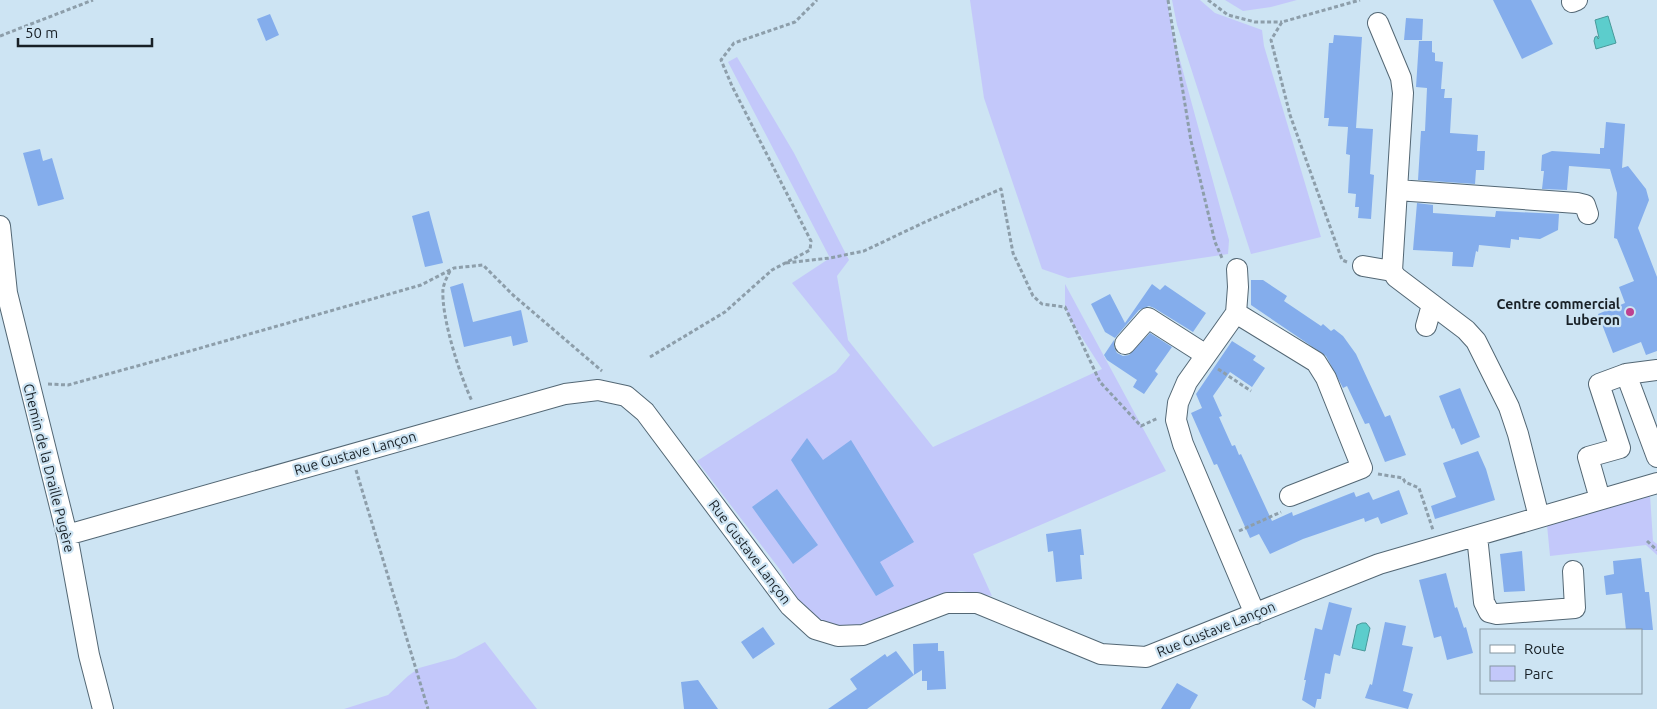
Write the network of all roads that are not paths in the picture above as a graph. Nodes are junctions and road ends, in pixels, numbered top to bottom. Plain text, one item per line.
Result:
1 (1378, 23) dead end
2 (1397, 190) junction
3 (1588, 214) dead end
4 (0, 226) edge
5 (1363, 266) road end
6 (1232, 267) road end
7 (1392, 270) junction
8 (1432, 305) junction
9 (1236, 313) junction
10 (1426, 326) dead end
11 (1125, 344) dead end
12 (1204, 357) junction
13 (1657, 370) edge
14 (1626, 374) junction
15 (1657, 457) edge
16 (1657, 483) edge
17 (1290, 496) road end
18 (1600, 500) junction
19 (1538, 517) junction
20 (67, 535) junction
21 (1477, 536) junction
22 (1573, 571) dead end
23 (1255, 614) junction
24 (103, 709) edge

1 - 2 street
2 - 3 street
2 - 7 street
4 - 20 street, Chemin de la Draille Pugère
5 - 7 street
6 - 9 street
7 - 8 street
8 - 10 street
8 - 19 street
9 - 12 street
9 - 17 street
11 - 12 street
12 - 23 street
13 - 14 street
14 - 15 street
14 - 18 street
16 - 18 street, Rue Gustave Lançon
18 - 19 street, Rue Gustave Lançon
19 - 21 street, Rue Gustave Lançon
20 - 23 street, Rue Gustave Lançon
20 - 24 street, Chemin de la Draille Pugère
21 - 22 street
21 - 23 street, Rue Gustave Lançon

